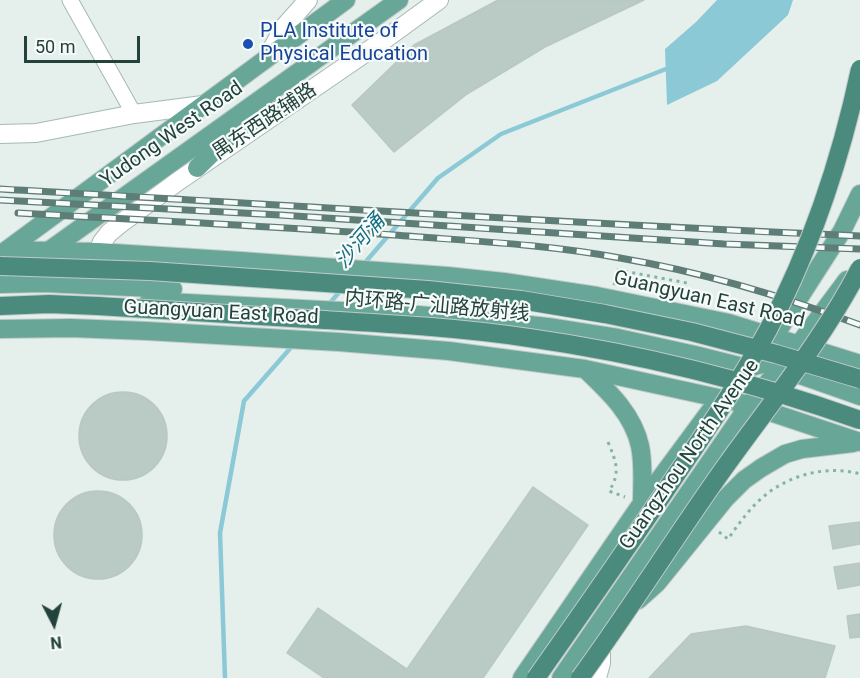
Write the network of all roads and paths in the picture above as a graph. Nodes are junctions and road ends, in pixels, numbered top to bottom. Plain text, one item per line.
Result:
1 (70, 0) edge
2 (308, 0) edge
3 (399, 0) edge
4 (439, 0) edge
5 (346, 1) edge
6 (316, 23) junction
7 (364, 26) junction
8 (335, 47) junction
9 (266, 58) junction
10 (860, 69) edge
11 (283, 84) junction
12 (294, 102) junction
13 (203, 105) junction
14 (134, 114) junction
15 (238, 128) junction
16 (0, 134) edge
17 (186, 152) junction
18 (197, 168) junction
19 (860, 194) edge
20 (48, 251) junction
21 (98, 252) junction
22 (2, 257) edge
23 (860, 261) edge
24 (860, 268) edge
25 (618, 270) dead end
26 (687, 283) dead end
27 (0, 284) edge
28 (0, 297) edge
29 (223, 298) junction
30 (0, 306) edge
31 (0, 329) edge
32 (789, 343) junction
33 (752, 362) junction
34 (860, 364) edge
35 (585, 369) junction
36 (777, 370) junction
37 (860, 380) edge
38 (765, 386) junction
39 (860, 396) edge
40 (732, 398) junction
41 (860, 406) edge
42 (860, 420) edge
43 (608, 442) dead end
44 (860, 442) edge
45 (860, 474) edge
46 (609, 491) dead end
47 (642, 504) junction
48 (728, 539) dead end
49 (602, 619) junction
50 (522, 678) edge
51 (536, 678) edge
52 (561, 678) edge
53 (580, 678) edge
54 (597, 678) edge

1 - 14 street
2 - 9 street
3 - 7 main road, Yudong West Road
4 - 12 street, 禺东西路辅路
5 - 6 main road, Yudong West Road
5 - 7 main road
6 - 8 main road
6 - 9 main road, Yudong West Road
7 - 8 main road, Yudong West Road
8 - 11 main road, Yudong West Road
9 - 13 main road, Yudong West Road
10 - 51 highway, Guangzhou North Avenue, bridge
11 - 15 main road
11 - 17 main road, Yudong West Road
12 - 15 main road
12 - 18 street, 禺东西路辅路
13 - 14 street
13 - 22 main road, Yudong West Road
14 - 16 street
15 - 17 main road
15 - 18 main road
17 - 20 main road, Yudong West Road
18 - 21 street, 禺东西路辅路
19 - 32 main road, Guangzhou North Avenue
20 - 21 main road, Guangyuan East Road
20 - 22 main road, Guangyuan East Road
20 - 27 main road, Yudong West Road
21 - 32 main road, Guangyuan East Road
22 - 37 highway, 内环路-广汕路放射线, bridge
23 - 32 main road, Guangzhou North Avenue
24 - 53 highway, Guangzhou North Avenue, bridge
25 - 26 path
27 - 29 main road
28 - 29 main road
29 - 33 main road
30 - 42 highway, 内环路-广汕路放射线, bridge
31 - 35 main road, Guangyuan East Road
32 - 33 main road, Guangzhou North Avenue
32 - 34 main road, Guangyuan East Road
32 - 36 main road, Guangzhou North Avenue
33 - 40 main road, Guangzhou North Avenue
35 - 40 main road, Guangyuan East Road
35 - 47 main road
36 - 38 main road, Guangzhou North Avenue
36 - 39 main road
36 - 40 main road
38 - 40 main road, Guangzhou North Avenue
38 - 41 main road
40 - 44 main road, Guangyuan East Road
40 - 47 main road, Guangzhou North Avenue
40 - 49 main road, Guangzhou North Avenue
43 - 46 path
44 - 49 main road
45 - 48 path
47 - 50 main road, Guangzhou North Avenue
49 - 52 main road, Guangzhou North Avenue
49 - 54 street

